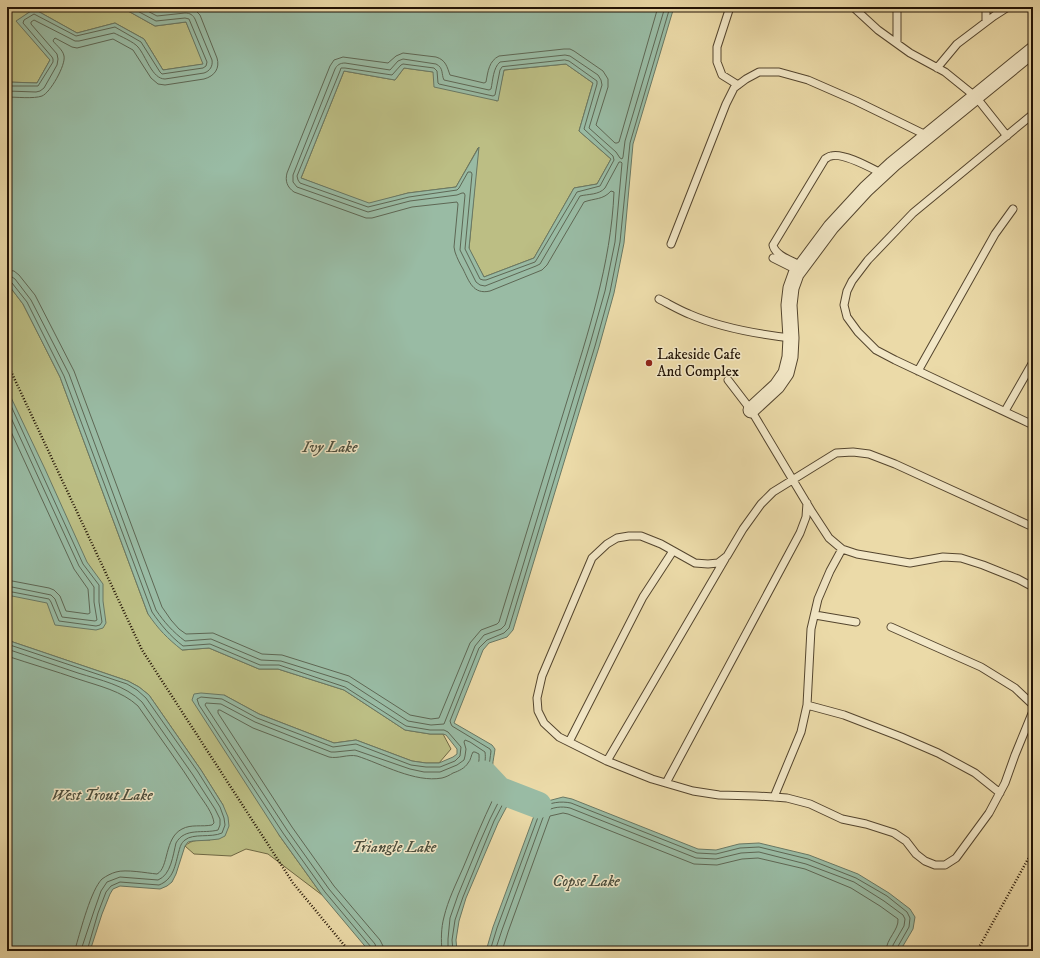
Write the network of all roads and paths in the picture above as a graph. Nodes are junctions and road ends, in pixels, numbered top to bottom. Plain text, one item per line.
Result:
1 (730, 7) edge
2 (853, 7) edge
3 (897, 7) edge
4 (986, 7) edge
5 (1008, 7) edge
6 (986, 21) junction
7 (897, 43) junction
8 (1033, 50) edge
9 (937, 68) junction
10 (738, 85) junction
11 (976, 97) junction
12 (1033, 114) edge
13 (928, 136) junction
14 (1007, 136) junction
15 (883, 174) junction
16 (1014, 209) dead end
17 (671, 244) dead end
18 (773, 258) dead end
19 (801, 268) junction
20 (659, 299) dead end
21 (791, 338) junction
22 (1033, 362) edge
23 (7, 363) edge
24 (918, 371) junction
25 (728, 380) dead end
26 (751, 410) junction
27 (1004, 411) junction
28 (1033, 425) edge
29 (793, 480) junction
30 (807, 503) junction
31 (1033, 527) edge
32 (673, 550) junction
33 (842, 550) junction
34 (727, 556) junction
35 (1033, 588) edge
36 (815, 615) junction
37 (856, 622) dead end
38 (891, 627) dead end
39 (1033, 705) edge
40 (807, 706) junction
41 (1033, 711) edge
42 (569, 742) junction
43 (607, 761) junction
44 (666, 783) junction
45 (1000, 793) junction
46 (774, 797) junction
47 (1033, 850) edge
48 (349, 951) edge
49 (977, 951) edge

1 - 10 lane
2 - 7 lane
3 - 7 lane
4 - 6 lane
5 - 6 lane
6 - 9 lane
7 - 9 lane
8 - 11 street
9 - 11 lane
10 - 13 lane
10 - 17 lane
11 - 13 street
11 - 14 lane
12 - 14 lane
13 - 15 street
14 - 24 lane
15 - 19 street
15 - 19 lane
16 - 24 lane
18 - 19 lane
19 - 21 street
20 - 21 lane
21 - 26 street
22 - 27 lane
23 - 48 path
24 - 27 lane
25 - 26 lane
26 - 29 lane
27 - 28 lane
29 - 30 lane
29 - 31 lane
29 - 34 lane
30 - 33 lane
30 - 44 lane
32 - 34 lane
32 - 42 lane
32 - 42 lane
33 - 35 lane
33 - 36 lane
34 - 43 lane
36 - 37 lane
36 - 40 lane
38 - 39 lane
40 - 45 lane
40 - 46 lane
41 - 45 lane
42 - 43 lane
43 - 44 lane
44 - 46 lane
45 - 46 lane
47 - 49 path

